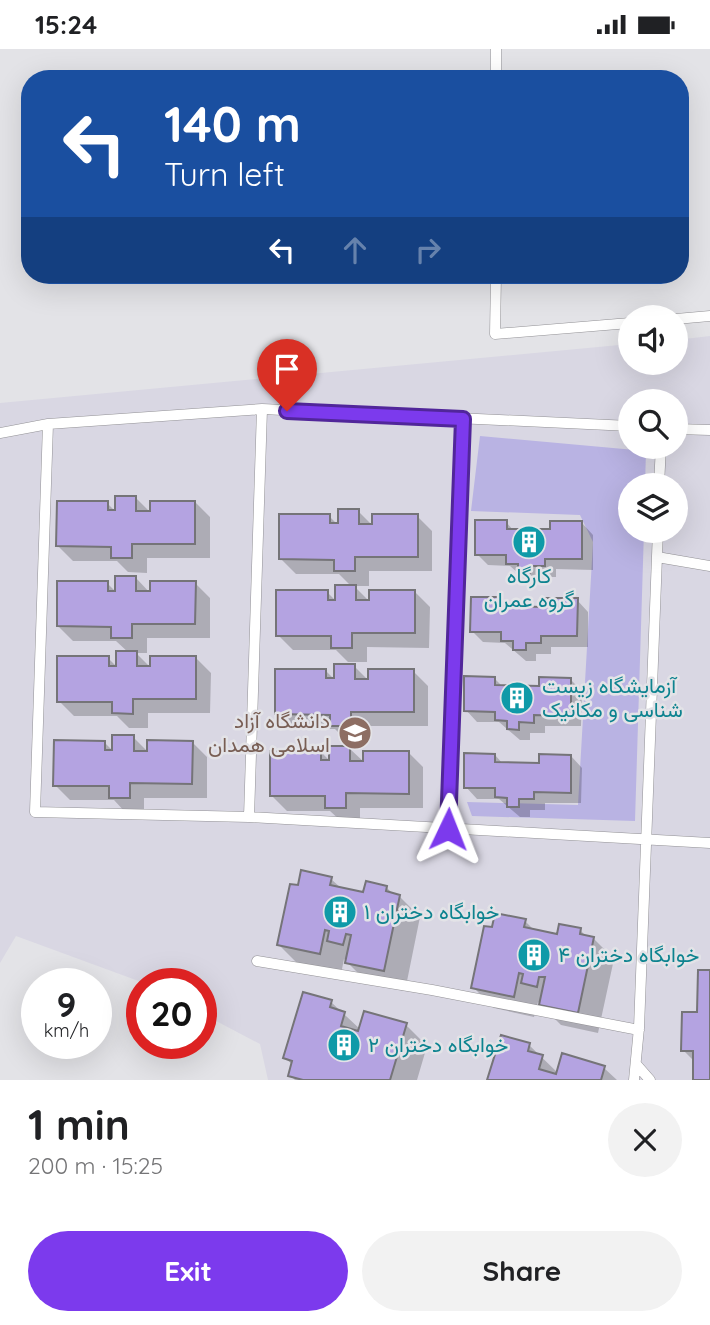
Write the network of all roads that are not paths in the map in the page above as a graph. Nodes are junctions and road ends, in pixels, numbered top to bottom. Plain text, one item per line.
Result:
1 (496, 49) edge
2 (496, 70) edge
3 (496, 284) edge
4 (710, 316) edge
5 (688, 318) edge
6 (618, 324) edge
7 (262, 409) junction
8 (463, 419) junction
9 (48, 424) junction
10 (618, 425) edge
11 (688, 429) edge
12 (710, 430) edge
13 (0, 433) edge
14 (658, 543) edge
15 (657, 557) junction
16 (710, 566) edge
17 (249, 817) junction
18 (448, 829) junction
19 (647, 840) junction
20 (710, 843) edge
21 (257, 961) dead end
22 (639, 1030) junction
23 (636, 1064) junction
24 (634, 1080) edge
25 (650, 1080) edge

1 - 2 lane
3 - 6 lane
4 - 5 lane
7 - 8 lane
7 - 9 lane
7 - 17 lane
8 - 10 lane
8 - 18 lane
9 - 13 lane
9 - 17 lane
11 - 12 lane
14 - 15 lane
15 - 16 lane
15 - 19 lane
17 - 18 lane
18 - 19 lane
19 - 20 lane
19 - 22 lane
21 - 22 lane
22 - 23 lane
23 - 24 lane
23 - 25 lane

